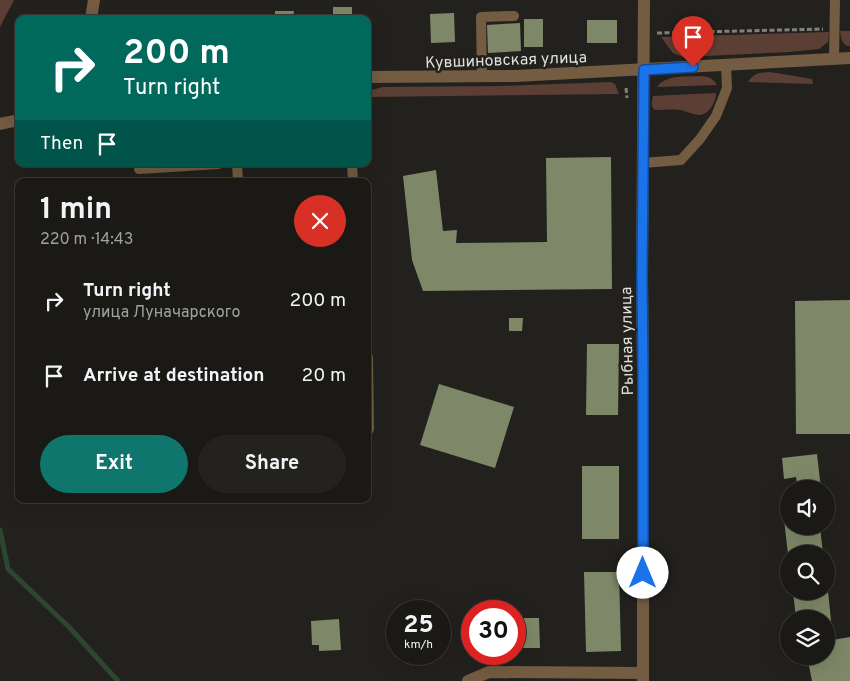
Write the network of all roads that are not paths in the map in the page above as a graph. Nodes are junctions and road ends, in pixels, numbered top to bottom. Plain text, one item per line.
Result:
1 (94, 0) edge
2 (644, 0) edge
3 (835, 0) edge
4 (92, 15) edge
5 (514, 16) dead end
6 (850, 58) edge
7 (834, 59) junction
8 (726, 65) junction
9 (644, 70) junction
10 (371, 77) edge
11 (482, 77) junction
12 (15, 121) edge
13 (0, 124) edge
14 (643, 164) junction
15 (171, 167) edge
16 (139, 169) dead end
17 (643, 677) edge
18 (468, 681) edge

1 - 4 street
2 - 9 street, Рыбная улица
3 - 7 lane
5 - 11 lane
6 - 7 street, Кувшиновская улица
7 - 8 street, Кувшиновская улица
8 - 9 street, Кувшиновская улица
8 - 14 lane
9 - 11 street, Кувшиновская улица
9 - 14 street, Рыбная улица
10 - 11 street, Кувшиновская улица
12 - 13 street
14 - 17 street, Рыбная улица
15 - 16 lane
17 - 18 street

